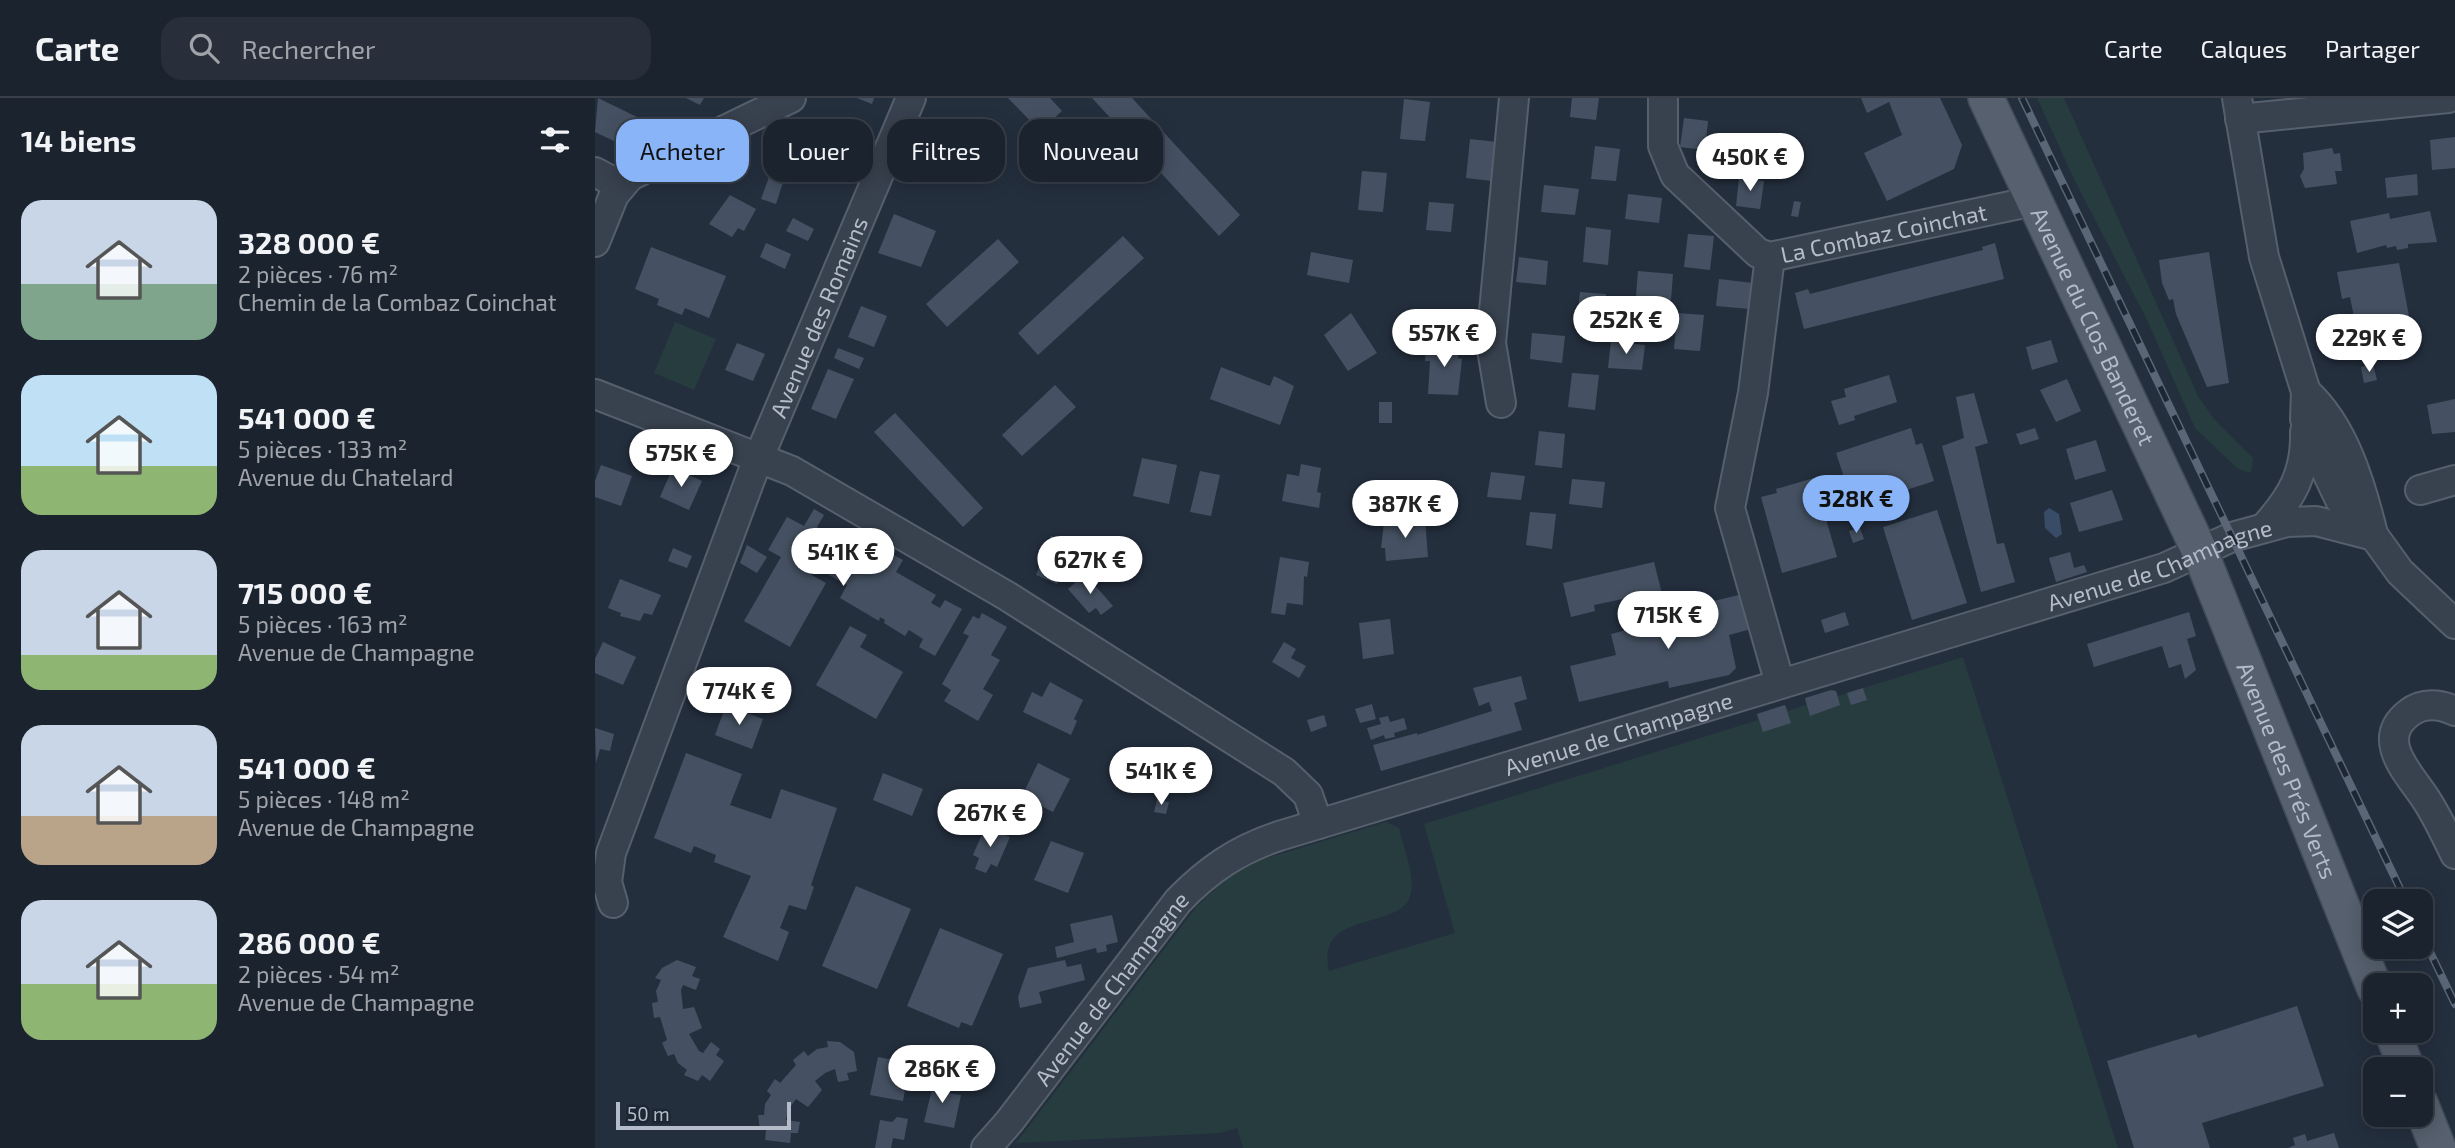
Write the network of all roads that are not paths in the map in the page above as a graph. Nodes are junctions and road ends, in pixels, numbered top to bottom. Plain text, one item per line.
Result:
1 (791, 98) edge
2 (911, 98) edge
3 (1514, 98) edge
4 (1663, 98) edge
5 (1986, 98) edge
6 (2448, 98) edge
7 (2238, 108) edge
8 (595, 172) edge
9 (621, 186) junction
10 (2034, 201) junction
11 (595, 242) edge
12 (1770, 257) junction
13 (595, 394) edge
14 (1501, 403) dead end
15 (2306, 406) junction
16 (759, 457) junction
17 (2455, 480) edge
18 (2420, 490) dead end
19 (2265, 527) junction
20 (2374, 536) junction
21 (2200, 552) junction
22 (2453, 619) edge
23 (1780, 684) junction
24 (2455, 711) edge
25 (1318, 824) junction
26 (2455, 854) edge
27 (613, 903) dead end
28 (2369, 973) edge
29 (2430, 1127) edge
30 (986, 1148) edge
31 (2438, 1148) edge

1 - 9 street
2 - 16 street, Avenue des Romains
3 - 14 street
4 - 12 street, La Combaz Coinchat
5 - 10 main road, Avenue du Clos Banderet
6 - 7 street
7 - 15 street
8 - 9 street
9 - 11 street
10 - 12 street, La Combaz Coinchat
10 - 21 main road, Avenue du Clos Banderet
12 - 23 street
13 - 16 street
15 - 19 street
15 - 20 street
16 - 25 street
16 - 27 street, Avenue des Romains
17 - 18 street
19 - 20 street, Avenue de Champagne
19 - 21 street, Avenue de Champagne
20 - 22 street
21 - 23 street, Avenue de Champagne
21 - 28 main road, Avenue des Prés Verts
23 - 25 street, Avenue de Champagne
24 - 26 street
25 - 30 street, Avenue de Champagne
29 - 31 main road

